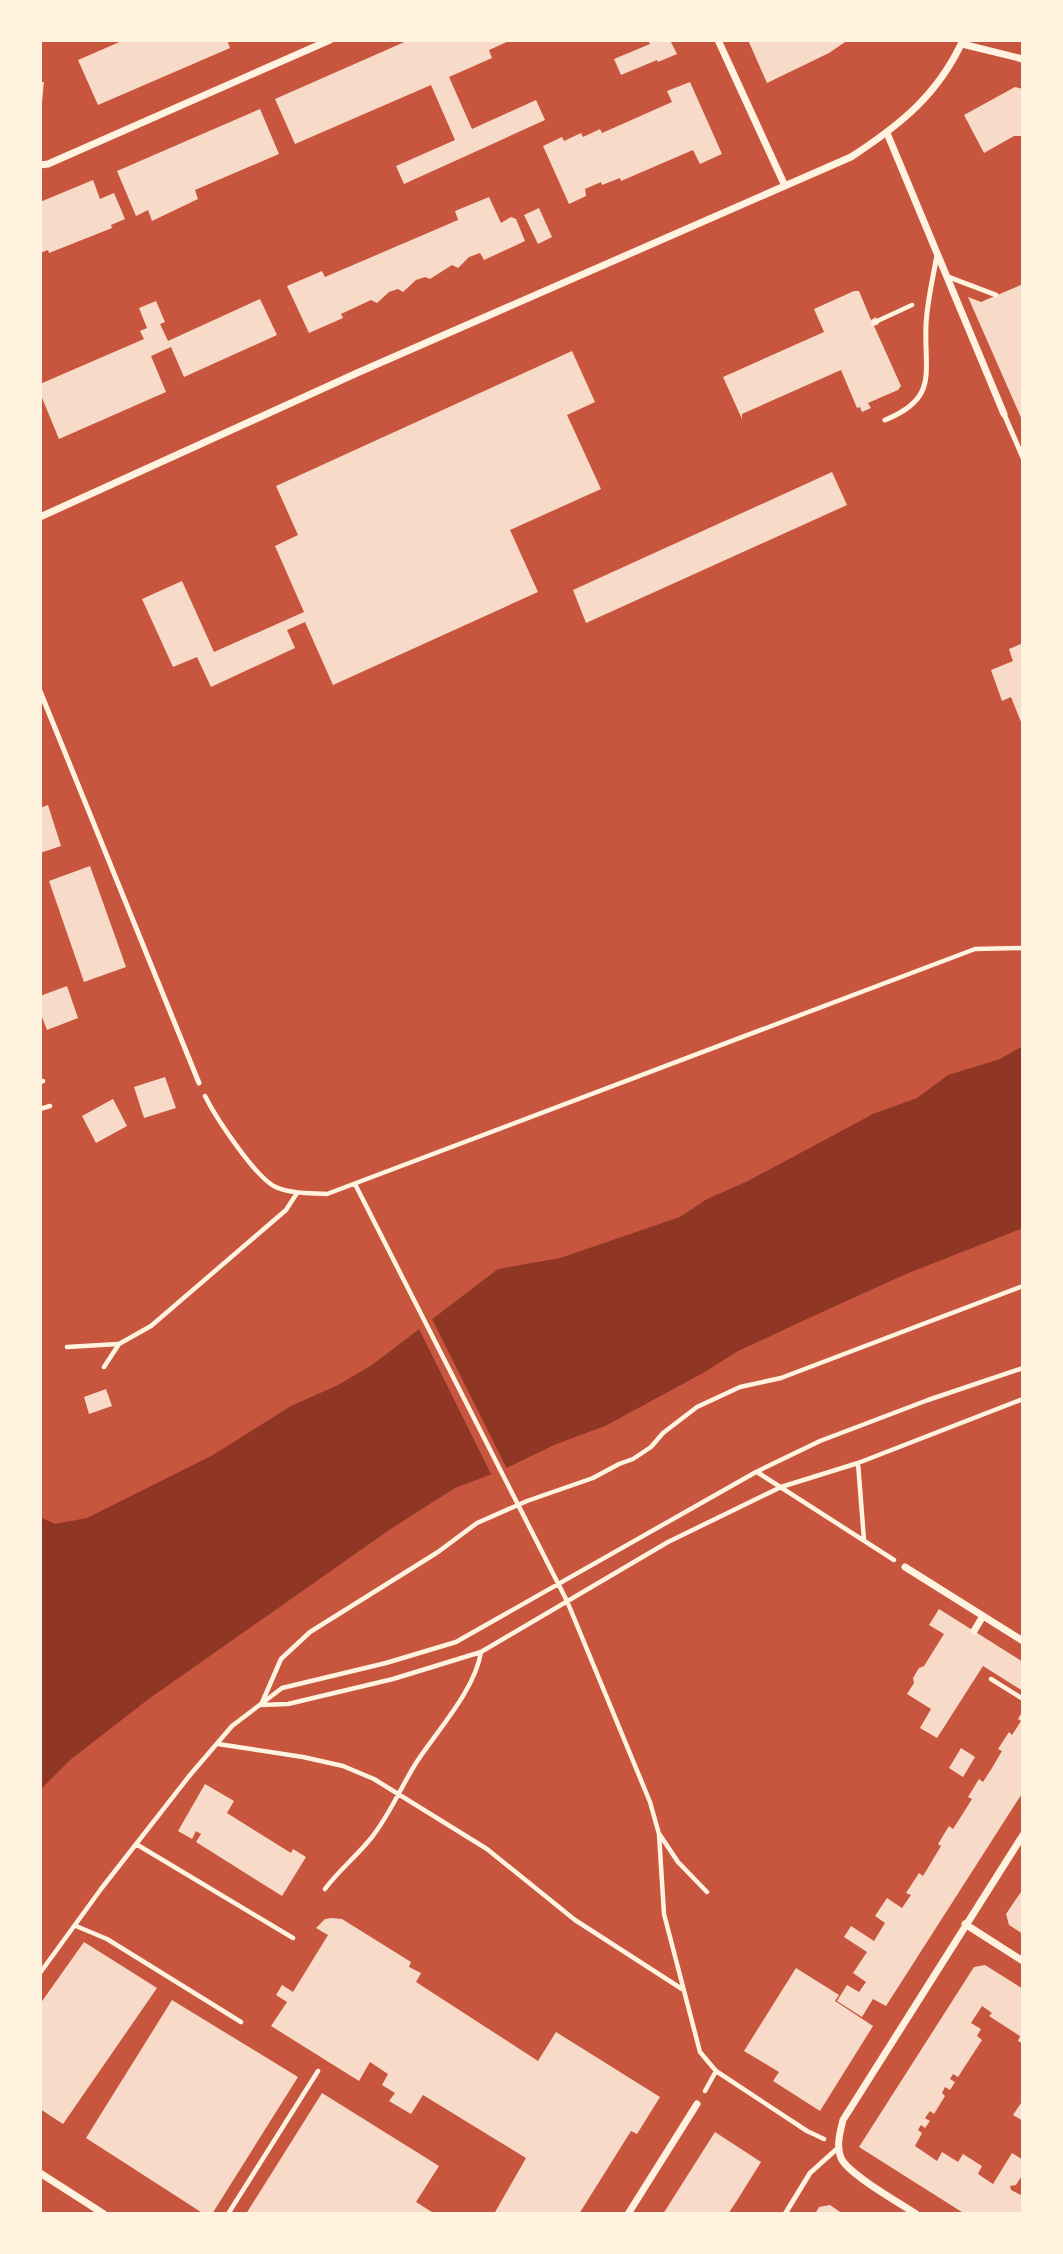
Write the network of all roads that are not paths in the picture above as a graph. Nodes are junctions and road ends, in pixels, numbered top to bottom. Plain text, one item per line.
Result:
1 (330, 40) edge
2 (718, 40) edge
3 (962, 42) edge
4 (1023, 59) edge
5 (887, 133) junction
6 (40, 165) edge
7 (785, 186) junction
8 (937, 255) junction
9 (946, 276) junction
10 (996, 295) dead end
11 (1004, 414) joint
12 (886, 420) dead end
13 (1023, 458) edge
14 (40, 517) edge
15 (40, 691) edge
16 (199, 1083) road end
17 (905, 1567) road end
18 (983, 1616) junction
19 (974, 1631) dead end
20 (1023, 1641) edge
21 (1023, 1835) edge
22 (965, 1924) junction
23 (1023, 1961) edge
24 (697, 2104) dead end
25 (839, 2147) junction
26 (40, 2173) edge
27 (104, 2214) edge
28 (628, 2214) edge
29 (785, 2214) edge
30 (916, 2214) edge

1 - 6 street
2 - 7 street
3 - 4 street
3 - 5 street
5 - 7 street
5 - 8 street
7 - 14 street
8 - 9 street
8 - 12 lane
9 - 10 lane
9 - 11 street
11 - 13 lane
15 - 16 lane
17 - 18 street
18 - 19 street
18 - 20 street
21 - 22 street
22 - 23 street
22 - 25 street
24 - 28 street
25 - 29 lane
25 - 30 street
26 - 27 street

